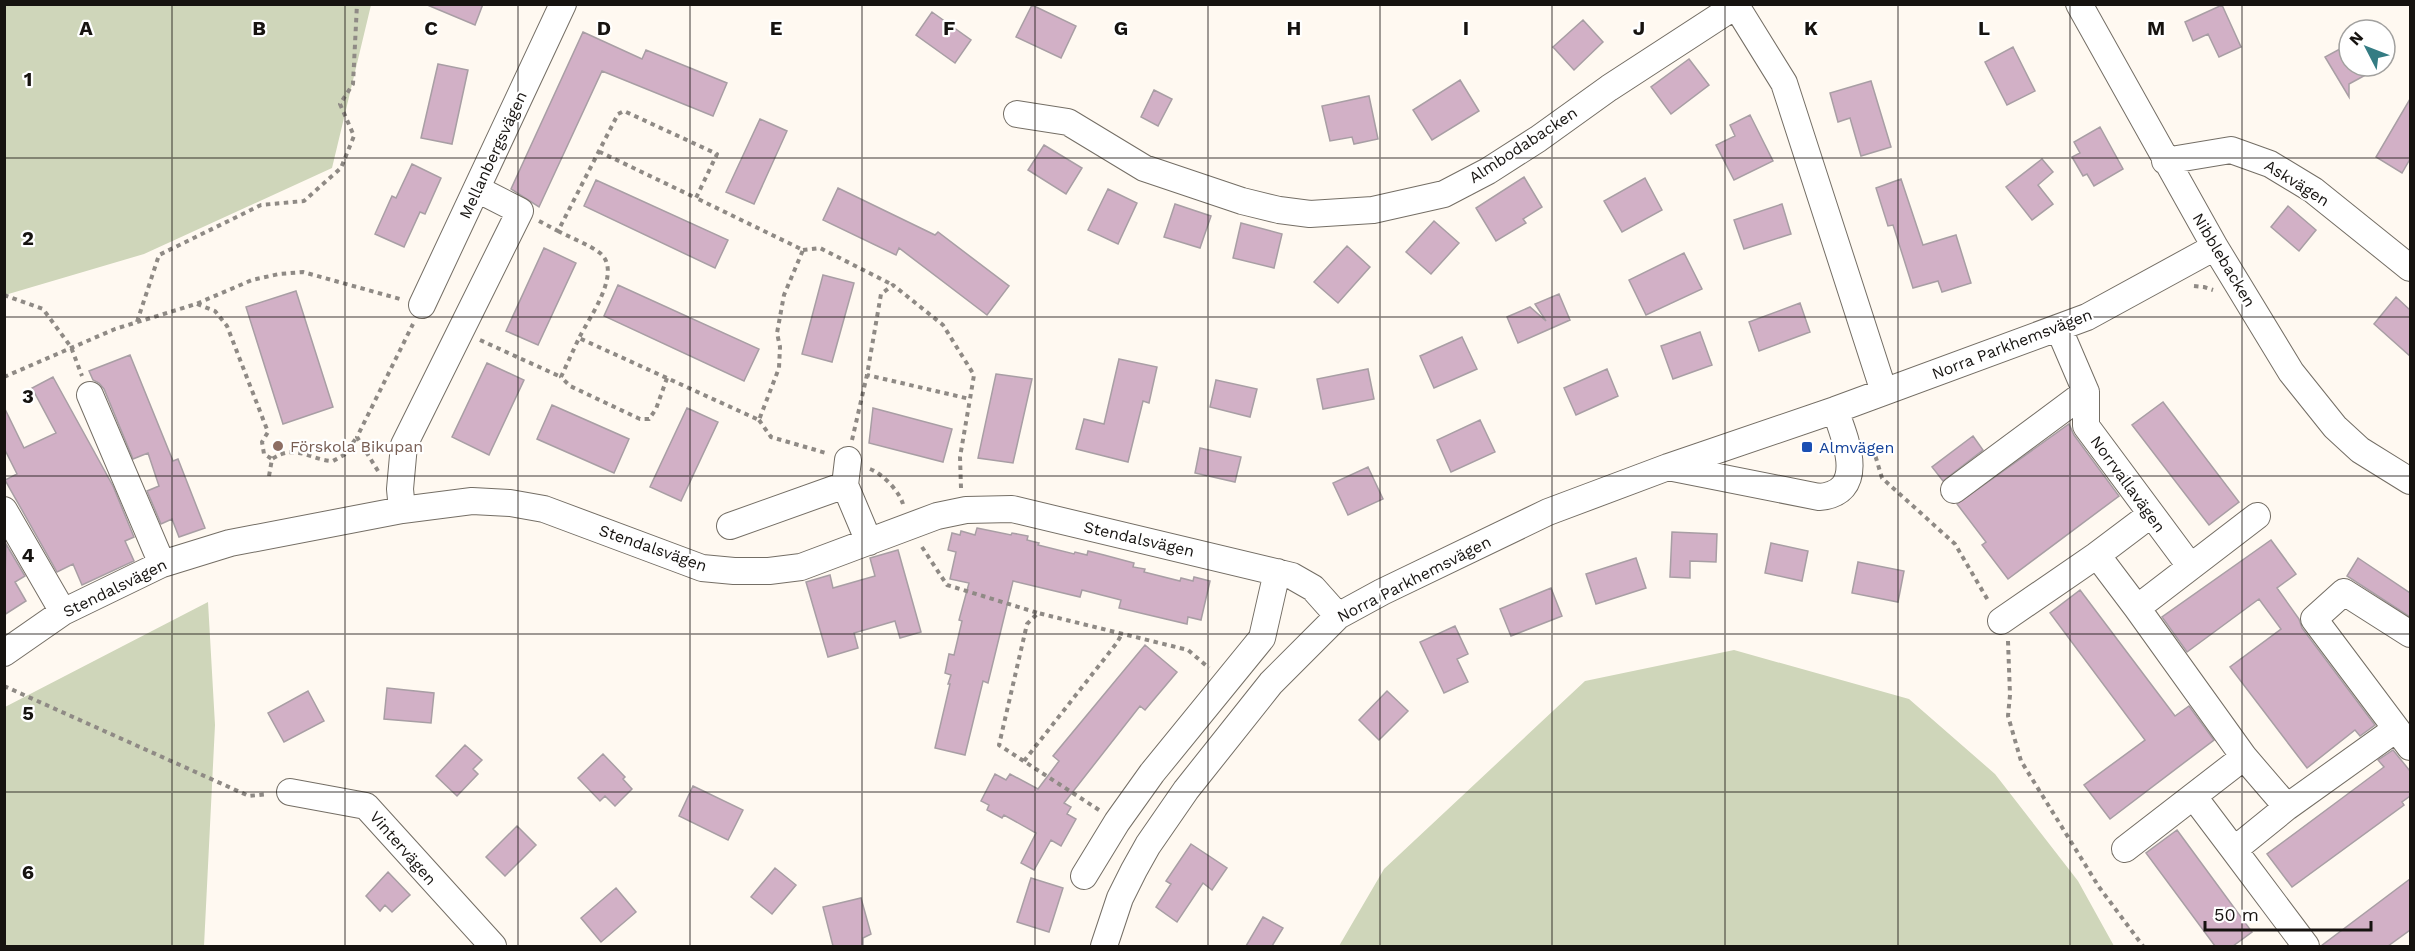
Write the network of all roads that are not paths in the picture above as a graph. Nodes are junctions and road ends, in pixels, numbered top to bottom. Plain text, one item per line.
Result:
1 (563, 4) edge
2 (2079, 4) edge
3 (1735, 5) edge
4 (1017, 114) dead end
5 (2165, 161) junction
6 (477, 189) junction
7 (2215, 247) junction
8 (2410, 268) edge
9 (422, 305) road end
10 (2059, 329) junction
11 (1884, 392) junction
12 (2086, 392) junction
13 (90, 395) road end
14 (1835, 410) junction
15 (848, 460) road end
16 (1668, 467) junction
17 (2410, 481) edge
18 (846, 485) junction
19 (1954, 490) dead end
20 (4, 510) edge
21 (402, 510) junction
22 (2150, 515) junction
23 (2257, 516) dead end
24 (730, 526) dead end
25 (869, 542) junction
26 (2097, 555) junction
27 (162, 564) junction
28 (2190, 566) junction
29 (1277, 572) junction
30 (2137, 608) junction
31 (63, 612) junction
32 (1338, 616) junction
33 (2001, 621) road end
34 (2410, 634) edge
35 (4, 653) edge
36 (2403, 738) edge
37 (2244, 757) junction
38 (290, 792) road end
39 (2194, 798) junction
40 (2287, 807) junction
41 (2125, 849) dead end
42 (2234, 850) junction
43 (1084, 876) dead end
44 (493, 946) edge
45 (1104, 946) edge
46 (2306, 946) edge

1 - 6 street, Mellanbergsvägen
2 - 5 street, Nibblebacken
3 - 4 street, Almbodabacken
3 - 11 street
5 - 7 street, Nibblebacken
5 - 8 street, Askvägen
6 - 9 street, Mellanbergsvägen
6 - 21 street
7 - 10 street, Norra Parkhemsvägen
7 - 17 street, Nibblebacken
10 - 11 street, Norra Parkhemsvägen
10 - 12 street, Norrvallavägen
11 - 14 street, Norra Parkhemsvägen
12 - 19 street
12 - 22 street, Norrvallavägen
13 - 27 street
14 - 16 street, Norra Parkhemsvägen
14 - 16 street
15 - 18 street
16 - 32 street, Norra Parkhemsvägen
18 - 24 street
18 - 25 street
20 - 31 street
21 - 25 street, Stendalsvägen
21 - 27 street, Stendalsvägen
22 - 26 street
22 - 28 street, Norrvallavägen
23 - 28 street
25 - 29 street, Stendalsvägen
26 - 30 street
26 - 33 street
27 - 31 street, Stendalsvägen
28 - 30 street
29 - 32 street, Stendalsvägen
29 - 43 street
30 - 37 street
31 - 35 street, Stendalsvägen
32 - 45 street, Norra Parkhemsvägen
34 - 36 street
36 - 40 street
37 - 39 street
37 - 40 street
38 - 44 street, Vintervägen
39 - 41 street
39 - 42 street
40 - 42 street
42 - 46 street

